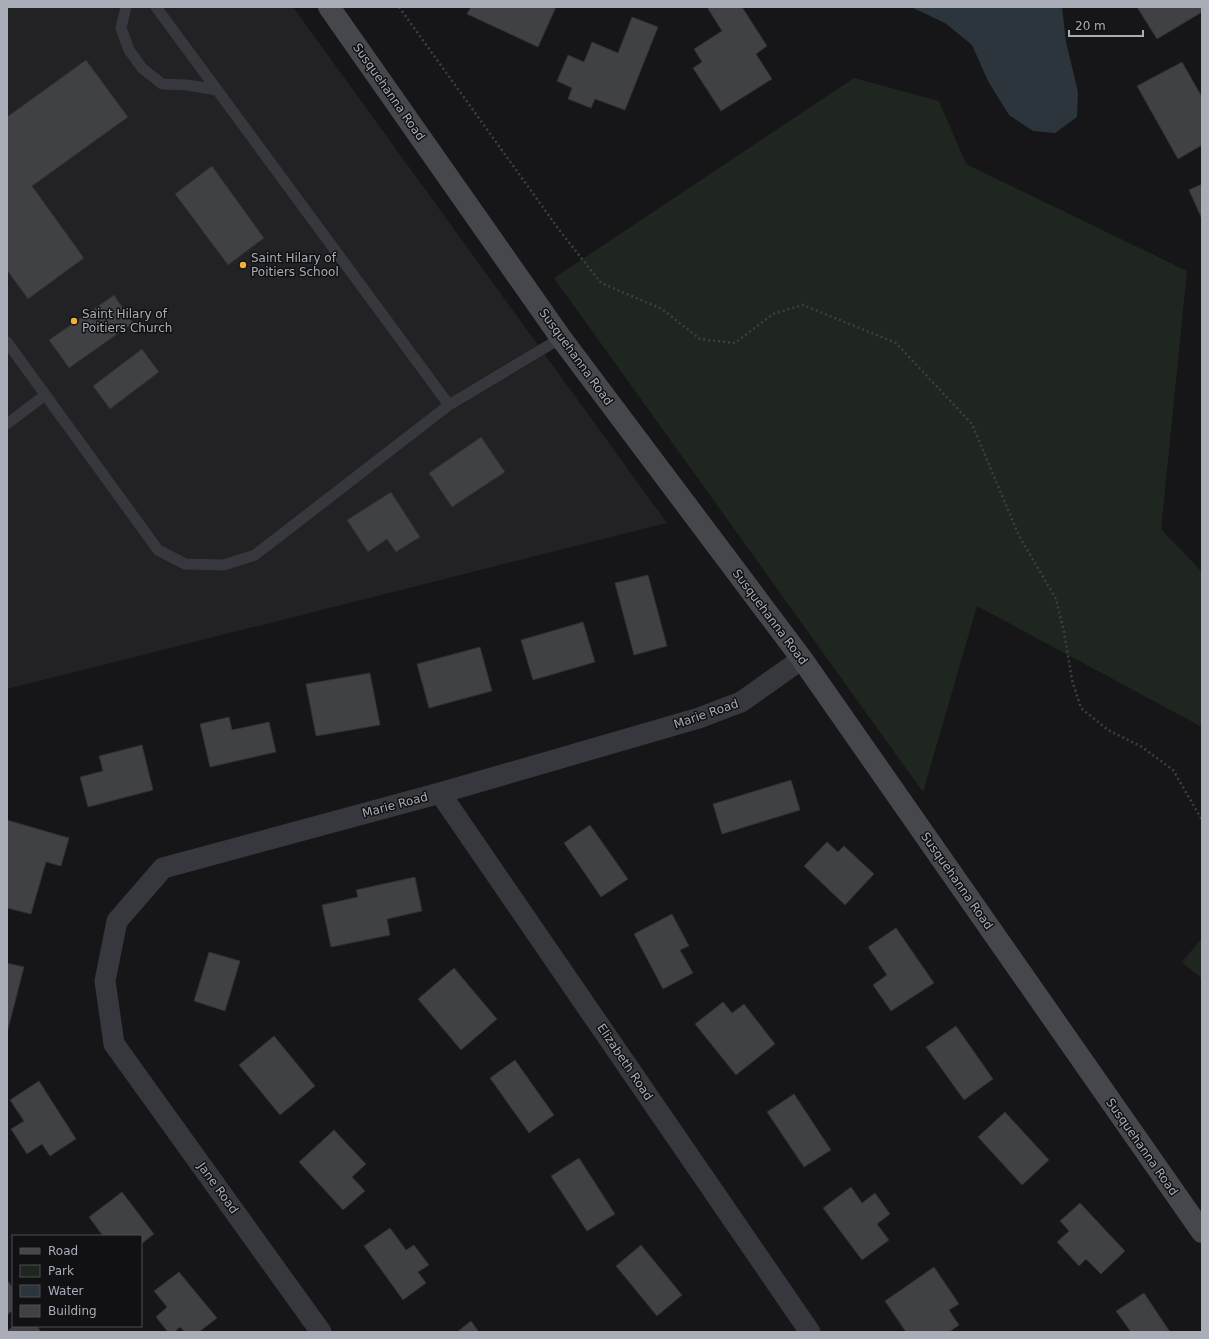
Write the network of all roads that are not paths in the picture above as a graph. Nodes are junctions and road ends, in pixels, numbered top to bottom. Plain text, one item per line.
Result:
1 (126, 7) edge
2 (156, 7) edge
3 (329, 7) edge
4 (217, 90) junction
5 (561, 338) junction
6 (7, 342) edge
7 (45, 395) junction
8 (449, 405) junction
9 (7, 424) edge
10 (802, 659) junction
11 (440, 793) junction
12 (114, 1044) joint
13 (1202, 1232) edge
14 (321, 1332) edge
15 (810, 1332) edge

1 - 4 lane
2 - 4 lane
3 - 5 main road, Susquehanna Road
4 - 8 lane
5 - 8 lane
5 - 10 main road, Susquehanna Road
6 - 7 lane
7 - 8 lane
7 - 9 lane
10 - 11 street, Marie Road
10 - 13 main road, Susquehanna Road
11 - 12 street, Marie Road
11 - 15 street, Elizabeth Road
12 - 14 street, Jane Road

